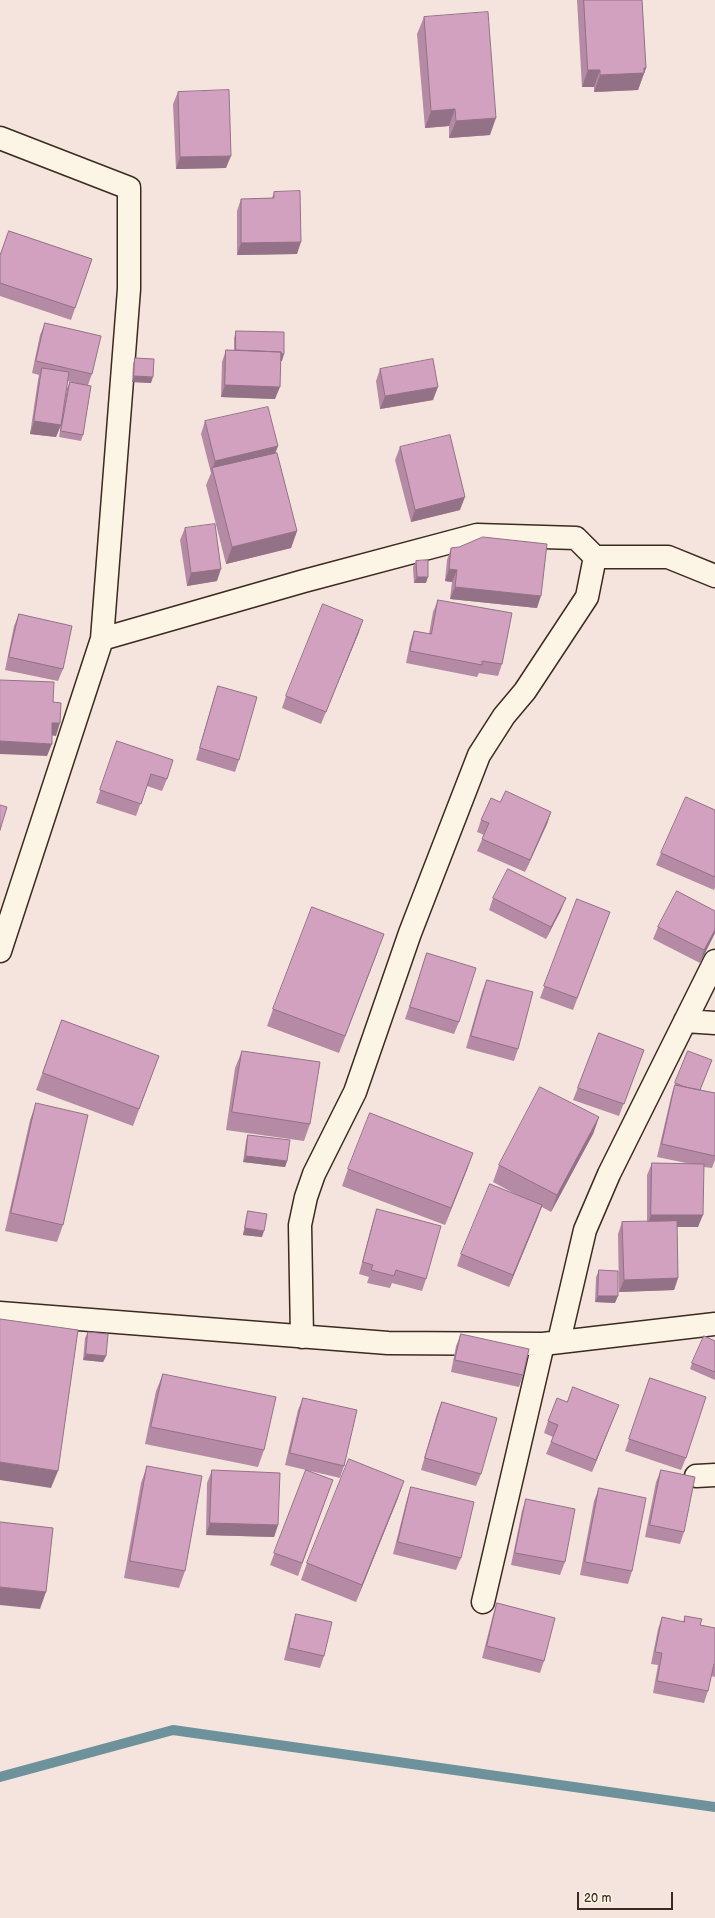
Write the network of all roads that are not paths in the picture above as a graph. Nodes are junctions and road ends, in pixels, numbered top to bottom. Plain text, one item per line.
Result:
1 (0, 138) edge
2 (595, 557) junction
3 (715, 576) edge
4 (102, 639) junction
5 (0, 951) edge
6 (715, 961) edge
7 (686, 1020) junction
8 (715, 1023) edge
9 (0, 1313) edge
10 (715, 1324) edge
11 (302, 1337) junction
12 (551, 1343) junction
13 (483, 1602) dead end

1 - 4 street
2 - 3 street
2 - 4 street
2 - 11 street
4 - 5 street
6 - 7 street
7 - 8 street
7 - 12 street
9 - 11 street
10 - 12 street
11 - 12 street
12 - 13 street

